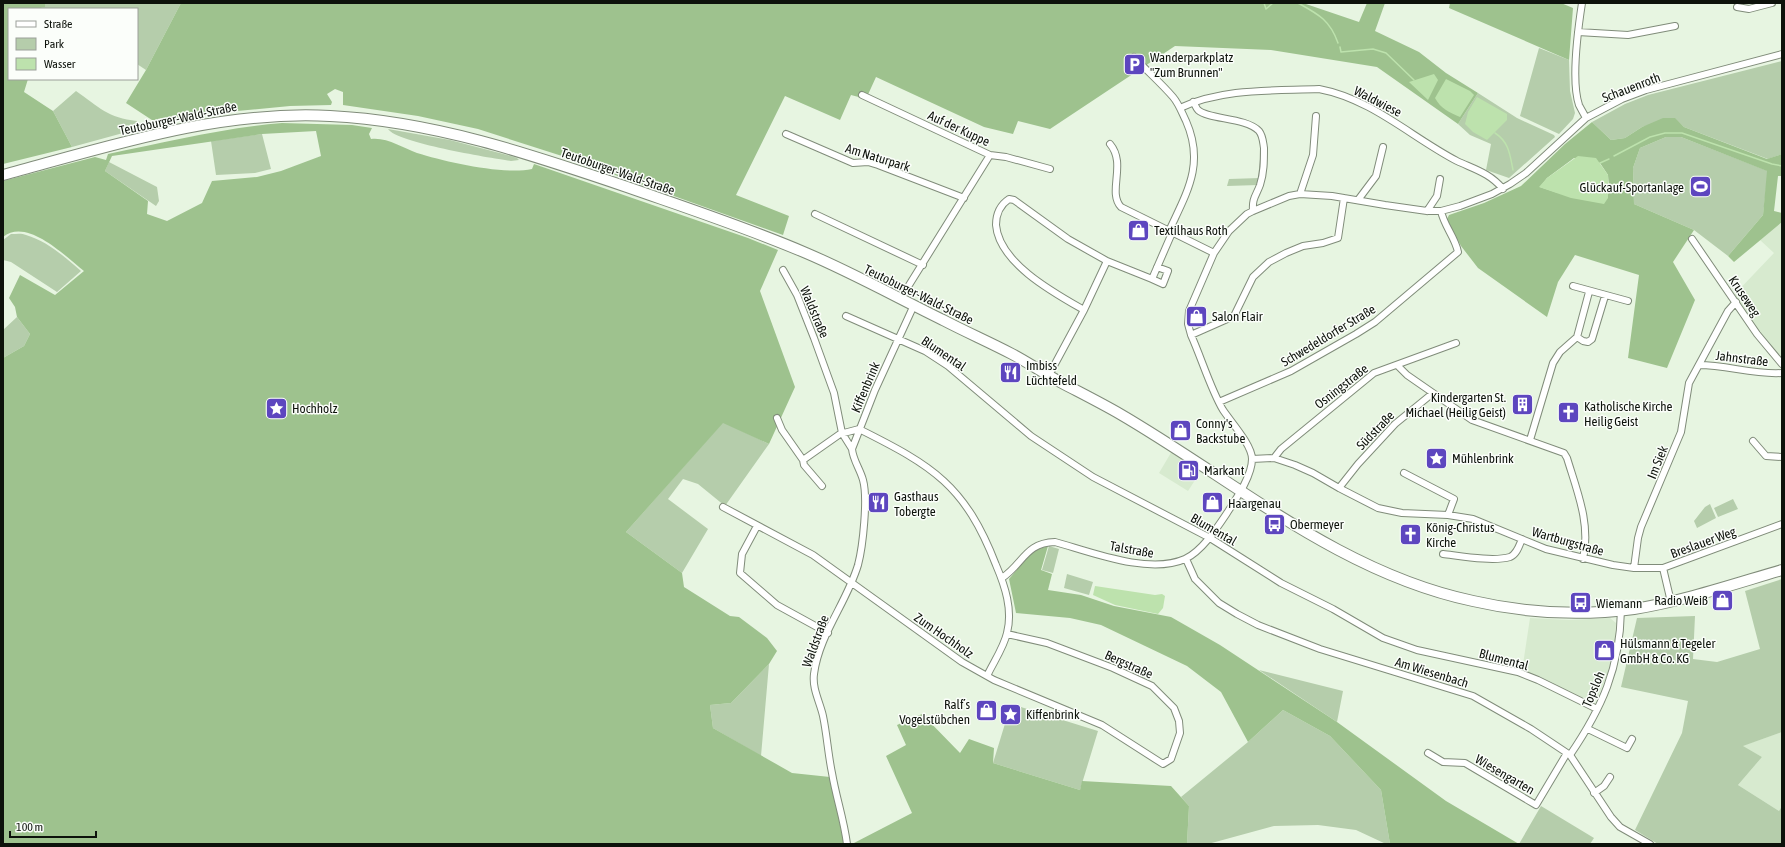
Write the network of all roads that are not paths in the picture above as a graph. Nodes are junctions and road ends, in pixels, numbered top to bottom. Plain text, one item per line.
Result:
1 (1582, 3) edge
2 (1772, 3) edge
3 (1737, 8) dead end
4 (1675, 26) dead end
5 (1578, 32) junction
6 (1782, 54) edge
7 (1134, 57) dead end
8 (862, 95) dead end
9 (1193, 102) junction
10 (1180, 108) junction
11 (1316, 116) dead end
12 (1586, 118) junction
13 (786, 134) dead end
14 (1110, 144) dead end
15 (1383, 147) dead end
16 (990, 155) junction
17 (1050, 169) dead end
18 (3, 175) edge
19 (1440, 179) dead end
20 (1503, 189) junction
21 (1300, 194) junction
22 (964, 198) junction
23 (1344, 198) junction
24 (1358, 200) junction
25 (1427, 210) junction
26 (1253, 211) junction
27 (1441, 211) junction
28 (815, 214) dead end
29 (1170, 232) junction
30 (1692, 239) dead end
31 (1214, 253) junction
32 (1107, 261) junction
33 (922, 265) junction
34 (1157, 267) junction
35 (783, 270) dead end
36 (1152, 279) junction
37 (1572, 286) dead end
38 (1589, 292) junction
39 (1605, 296) junction
40 (901, 298) junction
41 (1628, 301) dead end
42 (1736, 302) junction
43 (914, 305) junction
44 (1084, 310) junction
45 (846, 316) dead end
46 (1191, 335) junction
47 (1577, 337) junction
48 (898, 338) junction
49 (1456, 343) dead end
50 (1782, 364) edge
51 (1397, 365) junction
52 (1699, 365) junction
53 (1782, 373) edge
54 (1049, 375) junction
55 (1433, 393) junction
56 (1219, 402) junction
57 (777, 418) dead end
58 (859, 429) junction
59 (842, 433) junction
60 (1530, 440) junction
61 (1753, 441) dead end
62 (852, 449) junction
63 (1782, 457) edge
64 (1274, 458) junction
65 (1252, 459) junction
66 (803, 460) junction
67 (1404, 473) dead end
68 (822, 486) dead end
69 (1339, 488) junction
70 (1242, 491) junction
71 (723, 507) dead end
72 (1448, 515) junction
73 (1782, 524) edge
74 (757, 526) junction
75 (1210, 538) junction
76 (1522, 539) junction
77 (1443, 554) dead end
78 (1186, 559) junction
79 (1583, 559) junction
80 (1634, 568) junction
81 (1663, 568) junction
82 (1782, 570) edge
83 (1002, 578) junction
84 (851, 583) junction
85 (1670, 602) junction
86 (1621, 610) junction
87 (828, 633) junction
88 (1007, 634) junction
89 (987, 676) junction
90 (1596, 709) junction
91 (1588, 729) junction
92 (1632, 738) dead end
93 (1428, 753) dead end
94 (1568, 754) junction
95 (1163, 764) joint
96 (1610, 777) dead end
97 (1594, 793) junction
98 (848, 844) edge
99 (1650, 844) edge

1 - 5 street
2 - 3 street
4 - 5 street
5 - 12 street
6 - 12 street, Schauenroth
7 - 10 street
8 - 16 street, Auf der Kuppe
9 - 10 street, Waldwiese
9 - 20 street, Waldwiese
9 - 26 street
10 - 29 street
11 - 21 street
12 - 20 street, Schauenroth
13 - 22 street, Am Naturpark
14 - 29 street
15 - 24 street
16 - 17 street, Auf der Kuppe
16 - 22 street
18 - 40 main road, Teutoburger-Wald-Straße
19 - 25 street
20 - 27 street, Schauenroth
21 - 23 street, Schauenroth
21 - 26 street
22 - 33 street
23 - 24 street, Schauenroth
23 - 46 street
24 - 25 street, Schauenroth
25 - 27 street, Schauenroth
26 - 31 street
27 - 56 street, Schwedeldorfer Straße
28 - 33 street
29 - 31 street
29 - 34 street
30 - 42 street, Kruseweg
31 - 46 street
32 - 36 street
32 - 44 street
32 - 44 street
33 - 40 street
34 - 36 street
34 - 36 street
35 - 59 street, Waldstraße
37 - 38 street
38 - 39 street
38 - 47 street
39 - 41 street
39 - 47 street
40 - 43 main road, Teutoburger-Wald-Straße
42 - 50 street, Kruseweg
42 - 52 street, Im Siek
43 - 48 street, Kiffenbrink
43 - 54 main road, Teutoburger-Wald-Straße
44 - 54 street
45 - 48 street, Blumental
46 - 56 street
47 - 60 street
48 - 58 street, Kiffenbrink
48 - 75 street, Blumental
49 - 51 street, Osningstraße
51 - 55 street
51 - 64 street, Osningstraße
52 - 53 street, Jahnstraße
52 - 80 street, Im Siek
54 - 70 main road, Teutoburger-Wald-Straße
55 - 60 street
55 - 69 street, Südstraße
56 - 65 street
57 - 66 street
58 - 59 street
58 - 62 street
58 - 83 street, Kiffenbrink
59 - 62 street, Waldstraße
59 - 66 street
60 - 79 street
61 - 63 street
62 - 84 street, Waldstraße
64 - 65 street, Wartburgstraße
64 - 69 street, Wartburgstraße
65 - 70 street, Talstraße
66 - 68 street
67 - 72 street
69 - 72 street, Wartburgstraße
70 - 75 street, Talstraße
70 - 86 main road, Teutoburger-Wald-Straße
71 - 74 street, Zum Hochholz
72 - 76 street, Wartburgstraße
73 - 81 street, Breslauer Weg
74 - 84 street, Zum Hochholz
74 - 87 street
75 - 78 street, Talstraße
75 - 90 street, Blumental
76 - 77 street
76 - 79 street, Wartburgstraße
78 - 83 street, Talstraße
78 - 94 street, Am Wiesenbach
79 - 80 street, Wartburgstraße
80 - 81 street, Wartburgstraße
81 - 85 street, Breslauer Weg
82 - 85 main road, Teutoburger-Wald-Straße
83 - 88 street, Kiffenbrink
84 - 87 street, Waldstraße
84 - 89 street, Zum Hochholz
85 - 86 main road, Teutoburger-Wald-Straße
86 - 90 street, Topsloh
87 - 98 street, Waldstraße
88 - 89 street, Kiffenbrink
88 - 95 street, Bergstraße
89 - 95 street, Zum Hochholz
90 - 91 street, Topsloh
91 - 92 street
91 - 94 street, Topsloh
93 - 94 street, Wiesengarten
94 - 97 street, Am Wiesenbach
96 - 97 street
97 - 99 street, Am Wiesenbach

